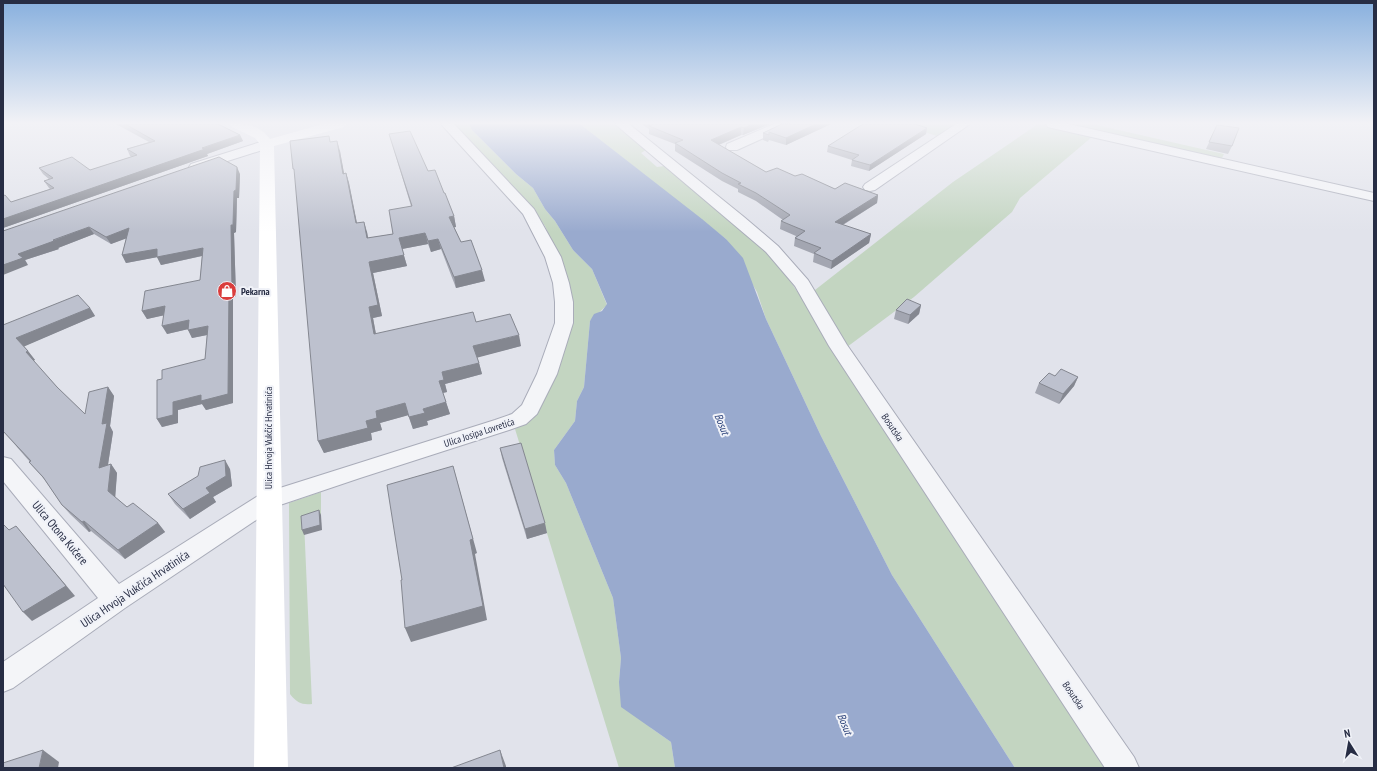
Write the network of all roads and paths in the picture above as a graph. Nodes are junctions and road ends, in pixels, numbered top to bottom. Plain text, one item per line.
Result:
1 (218, 160) edge
2 (268, 160) edge
3 (481, 160) edge
4 (665, 160) edge
5 (911, 160) edge
6 (1213, 160) edge
7 (183, 171) edge
8 (870, 188) dead end
9 (1374, 196) edge
10 (3, 465) edge
11 (269, 500) junction
12 (116, 600) junction
13 (3, 678) edge
14 (271, 768) edge
15 (1123, 768) edge

1 - 7 street
2 - 11 main road, Ulica Hrvoja Vukčić Hrvatinića
3 - 11 street, Ulica Josipa Lovretića
4 - 15 street, Bosutska
5 - 8 street
6 - 9 street
10 - 12 street, Ulica Otona Kučere
11 - 12 street, Ulica Hrvoja Vukčića Hrvatinića
11 - 14 main road, Ulica Hrvoja Vukčić Hrvatinića
12 - 13 street, Ulica Hrvoja Vukčića Hrvatinića

